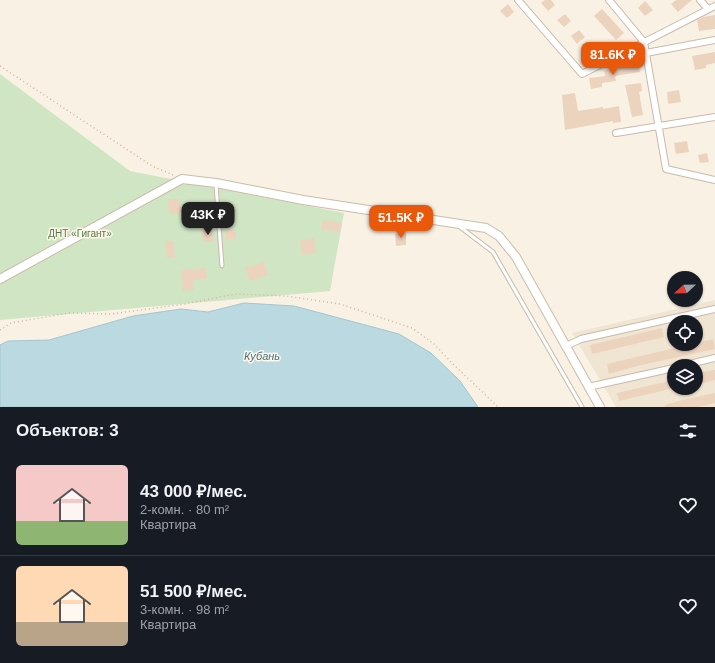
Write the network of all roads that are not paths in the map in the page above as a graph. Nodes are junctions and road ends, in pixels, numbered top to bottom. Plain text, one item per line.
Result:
1 (518, 0) edge
2 (609, 0) edge
3 (700, 0) edge
4 (715, 6) edge
5 (708, 9) junction
6 (715, 40) edge
7 (644, 42) junction
8 (646, 53) junction
9 (715, 117) edge
10 (658, 126) junction
11 (616, 133) dead end
12 (715, 180) edge
13 (216, 183) junction
14 (457, 224) junction
15 (222, 266) dead end
16 (0, 278) edge
17 (715, 309) edge
18 (566, 346) junction
19 (715, 358) edge
20 (703, 361) edge
21 (667, 370) edge
22 (588, 387) junction
23 (582, 407) edge
24 (600, 407) edge

1 - 7 street
2 - 7 street
3 - 5 street
4 - 5 street
5 - 7 street
6 - 8 street
7 - 8 street
8 - 10 street
9 - 10 street
10 - 11 street
10 - 12 street
13 - 14 street
13 - 15 lane
13 - 16 street
14 - 18 street
14 - 23 lane
17 - 18 street
18 - 22 street
19 - 20 street
21 - 22 street
22 - 24 street

